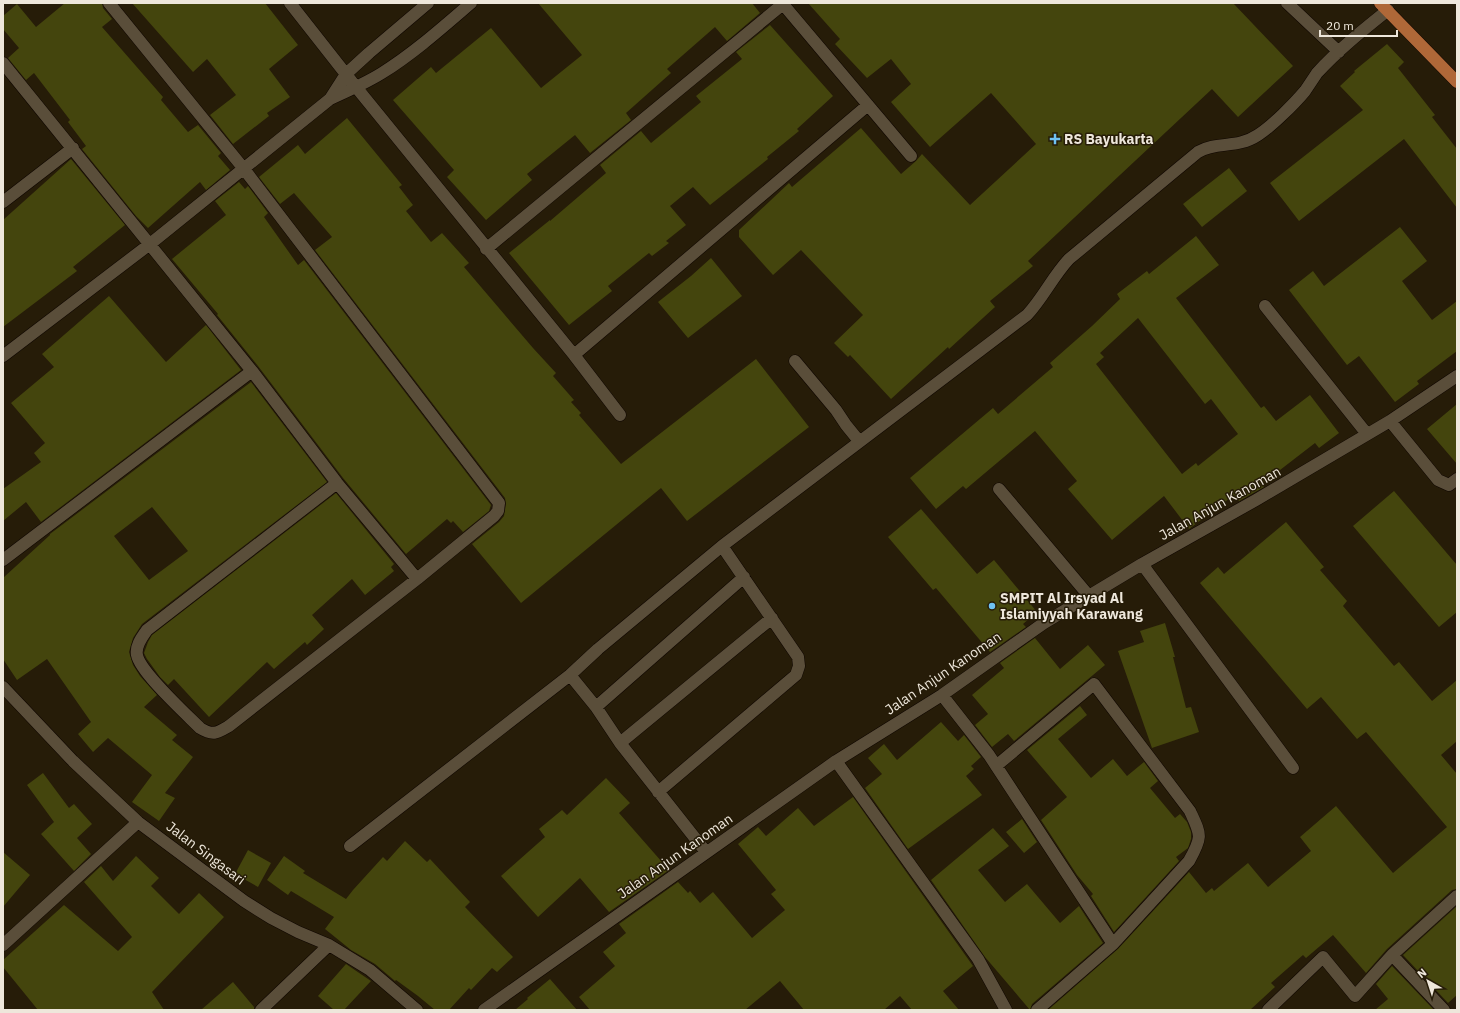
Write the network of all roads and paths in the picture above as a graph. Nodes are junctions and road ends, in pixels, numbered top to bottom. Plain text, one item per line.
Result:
1 (109, 3) edge
2 (290, 3) edge
3 (428, 3) edge
4 (471, 3) edge
5 (1287, 3) edge
6 (783, 4) edge
7 (1384, 7) edge
8 (1339, 52) junction
9 (3, 62) edge
10 (346, 74) junction
11 (1457, 82) edge
12 (356, 87) junction
13 (330, 98) junction
14 (868, 105) junction
15 (73, 148) junction
16 (911, 156) dead end
17 (244, 169) junction
18 (5, 196) edge
19 (150, 244) junction
20 (486, 249) junction
21 (1265, 306) dead end
22 (574, 355) junction
23 (3, 356) edge
24 (795, 361) dead end
25 (252, 371) junction
26 (1457, 376) edge
27 (620, 415) dead end
28 (1390, 420) junction
29 (1367, 434) junction
30 (859, 441) junction
31 (1457, 479) edge
32 (337, 483) junction
33 (999, 489) dead end
34 (722, 546) junction
35 (3, 560) edge
36 (1142, 564) junction
37 (744, 577) junction
38 (417, 579) junction
39 (1089, 596) junction
40 (772, 618) junction
41 (570, 675) junction
42 (3, 687) edge
43 (942, 694) junction
44 (596, 707) junction
45 (620, 743) junction
46 (836, 761) junction
47 (996, 766) junction
48 (1293, 768) dead end
49 (658, 792) junction
50 (138, 822) junction
51 (350, 846) dead end
52 (706, 852) junction
53 (1457, 896) edge
54 (1113, 944) junction
55 (3, 945) edge
56 (329, 945) junction
57 (1392, 955) junction
58 (261, 1010) edge
59 (417, 1010) edge
60 (484, 1010) edge
61 (1006, 1010) edge
62 (1037, 1010) edge
63 (1268, 1010) edge
64 (1444, 1010) edge

1 - 17 street
2 - 10 street
3 - 10 street
4 - 12 street
5 - 8 street
6 - 14 street
6 - 20 street
7 - 8 street
7 - 11 main road
8 - 30 street
9 - 15 street
10 - 12 street
10 - 13 street
12 - 13 street
12 - 20 street
13 - 17 street
14 - 16 street
14 - 22 street
15 - 18 street
15 - 19 street
17 - 19 street
17 - 38 street
19 - 23 street
19 - 25 street
20 - 22 street
21 - 29 street
22 - 27 street
24 - 30 street
25 - 32 street
25 - 35 street
26 - 28 street, Jalan Anjun Kanoman
28 - 29 street, Jalan Anjun Kanoman
28 - 31 street
29 - 36 street, Jalan Anjun Kanoman
30 - 34 street
32 - 38 street
32 - 38 street
33 - 39 street
34 - 37 street
34 - 41 street
36 - 39 street, Jalan Anjun Kanoman
36 - 48 street
37 - 40 street
37 - 44 street
39 - 43 street, Jalan Anjun Kanoman
40 - 45 street
40 - 49 street
41 - 44 street
41 - 51 street
42 - 50 street, Jalan Singasari
43 - 46 street, Jalan Anjun Kanoman
43 - 47 street
44 - 45 street
45 - 49 street
46 - 52 street, Jalan Anjun Kanoman
46 - 61 street
47 - 54 street
47 - 54 street
49 - 52 street
50 - 55 street
50 - 56 street, Jalan Singasari
52 - 60 street, Jalan Anjun Kanoman
53 - 57 street
54 - 62 street
56 - 58 street
56 - 59 street, Jalan Singasari
57 - 63 street
57 - 64 street

